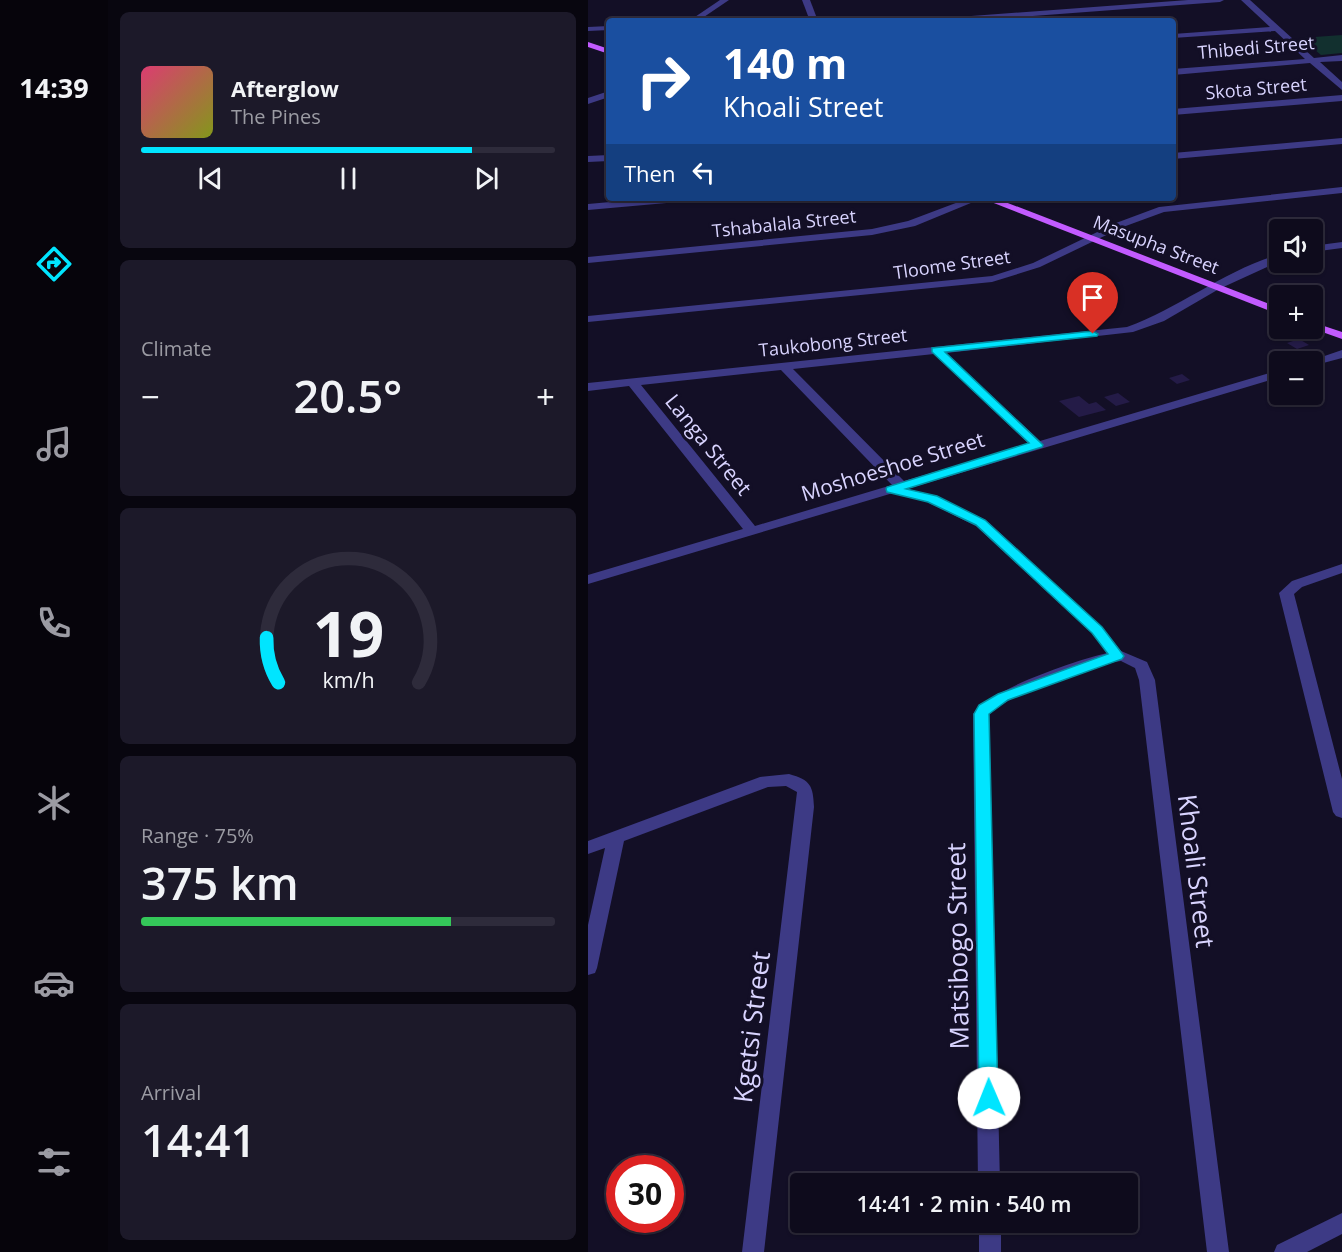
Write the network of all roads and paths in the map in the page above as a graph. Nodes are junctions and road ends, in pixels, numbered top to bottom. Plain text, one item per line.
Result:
1 (725, 0) edge
2 (806, 0) edge
3 (1220, 0) edge
4 (1245, 0) edge
5 (698, 18) edge
6 (813, 18) edge
7 (972, 18) edge
8 (606, 28) edge
9 (1276, 28) junction
10 (588, 29) edge
11 (1176, 36) edge
12 (588, 44) edge
13 (606, 51) edge
14 (1342, 58) edge
15 (1312, 60) junction
16 (1176, 72) edge
17 (1342, 87) edge
18 (606, 95) edge
19 (1342, 98) edge
20 (588, 101) edge
21 (1176, 112) edge
22 (1342, 141) edge
23 (1176, 156) edge
24 (606, 158) edge
25 (588, 159) edge
26 (1342, 190) edge
27 (655, 201) edge
28 (970, 201) edge
29 (994, 201) edge
30 (588, 207) edge
31 (1090, 238) junction
32 (1342, 245) edge
33 (1323, 248) edge
34 (588, 260) edge
35 (1269, 262) edge
36 (1215, 287) junction
37 (1269, 308) edge
38 (588, 319) edge
39 (1323, 329) edge
40 (1342, 336) edge
41 (936, 350) junction
42 (1336, 356) edge
43 (1342, 365) edge
44 (784, 367) junction
45 (1269, 376) edge
46 (633, 383) junction
47 (588, 387) edge
48 (1038, 445) junction
49 (896, 488) junction
50 (752, 531) junction
51 (1342, 568) edge
52 (589, 578) edge
53 (1117, 656) junction
54 (1342, 812) edge
55 (616, 837) junction
56 (588, 848) edge
57 (588, 968) edge
58 (990, 1173) edge
59 (1342, 1223) edge
60 (990, 1233) edge
61 (753, 1252) edge
62 (990, 1252) edge
63 (1218, 1252) edge
64 (1284, 1252) edge

1 - 5 street
2 - 6 street
3 - 7 street
4 - 9 street
8 - 10 street
9 - 11 street
9 - 15 street
12 - 13 main road
14 - 15 street, Thibedi Street
15 - 16 street, Thibedi Street
15 - 17 street
18 - 20 street
19 - 21 street, Skota Street
22 - 23 street
24 - 25 street
26 - 31 street, Tloome Street
27 - 30 street
28 - 34 street, Tshabalala Street
29 - 31 main road, Masupha Street
31 - 36 main road, Masupha Street
31 - 38 street, Tloome Street
32 - 33 street
35 - 36 street, Taukobong Street
36 - 37 main road, Masupha Street
36 - 41 street, Taukobong Street
39 - 40 main road
41 - 44 street, Taukobong Street
41 - 48 street
42 - 43 street
44 - 46 street, Taukobong Street
44 - 49 street
45 - 48 street, Moshoeshoe Street
46 - 47 street, Taukobong Street
46 - 50 street, Langa Street
48 - 49 street, Moshoeshoe Street
49 - 50 street, Moshoeshoe Street
49 - 53 street
50 - 52 street, Moshoeshoe Street
51 - 54 street
53 - 58 street, Matsibogo Street
53 - 63 street, Khoali Street
55 - 56 street
55 - 57 street
55 - 61 street, Kgetsi Street
59 - 64 street
60 - 62 street

